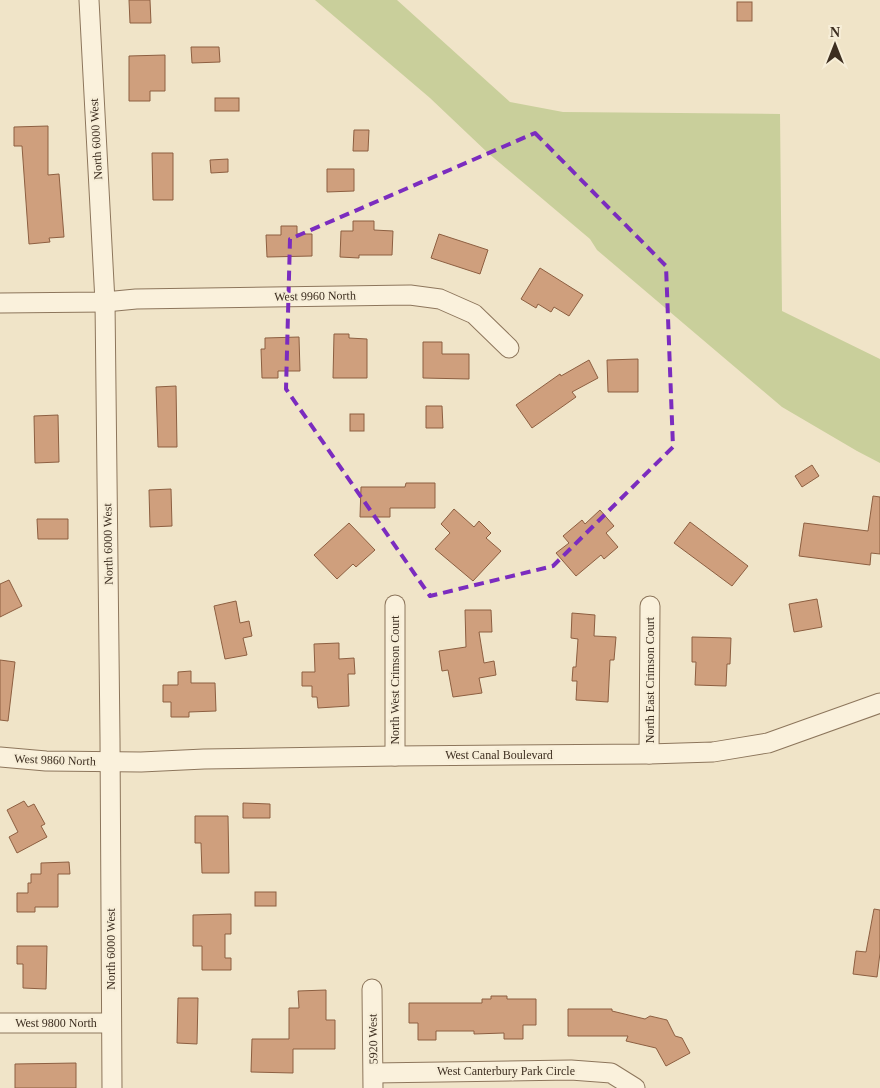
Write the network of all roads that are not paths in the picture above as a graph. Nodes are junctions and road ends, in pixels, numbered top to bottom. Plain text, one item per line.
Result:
1 (89, 0) edge
2 (105, 302) junction
3 (0, 303) edge
4 (509, 348) dead end
5 (396, 605) dead end
6 (650, 606) dead end
7 (880, 703) edge
8 (649, 754) junction
9 (395, 756) junction
10 (0, 757) edge
11 (110, 762) junction
12 (372, 989) dead end
13 (0, 1023) edge
14 (112, 1024) junction
15 (374, 1080) edge
16 (635, 1087) edge
17 (112, 1088) edge

1 - 2 street, North 6000 West
2 - 3 street, West 9960 North
2 - 4 street, West 9960 North
2 - 11 street, North 6000 West
5 - 9 street, North West Crimson Court
6 - 8 street, North East Crimson Court
7 - 8 street, West Canal Boulevard
8 - 9 street, West Canal Boulevard
9 - 11 street, West Canal Boulevard
10 - 11 street, West 9860 North
11 - 14 street, North 6000 West
12 - 15 street, 5920 West
13 - 14 street, West 9800 North
14 - 17 street, North 6000 West
15 - 16 street, West Canterbury Park Circle

